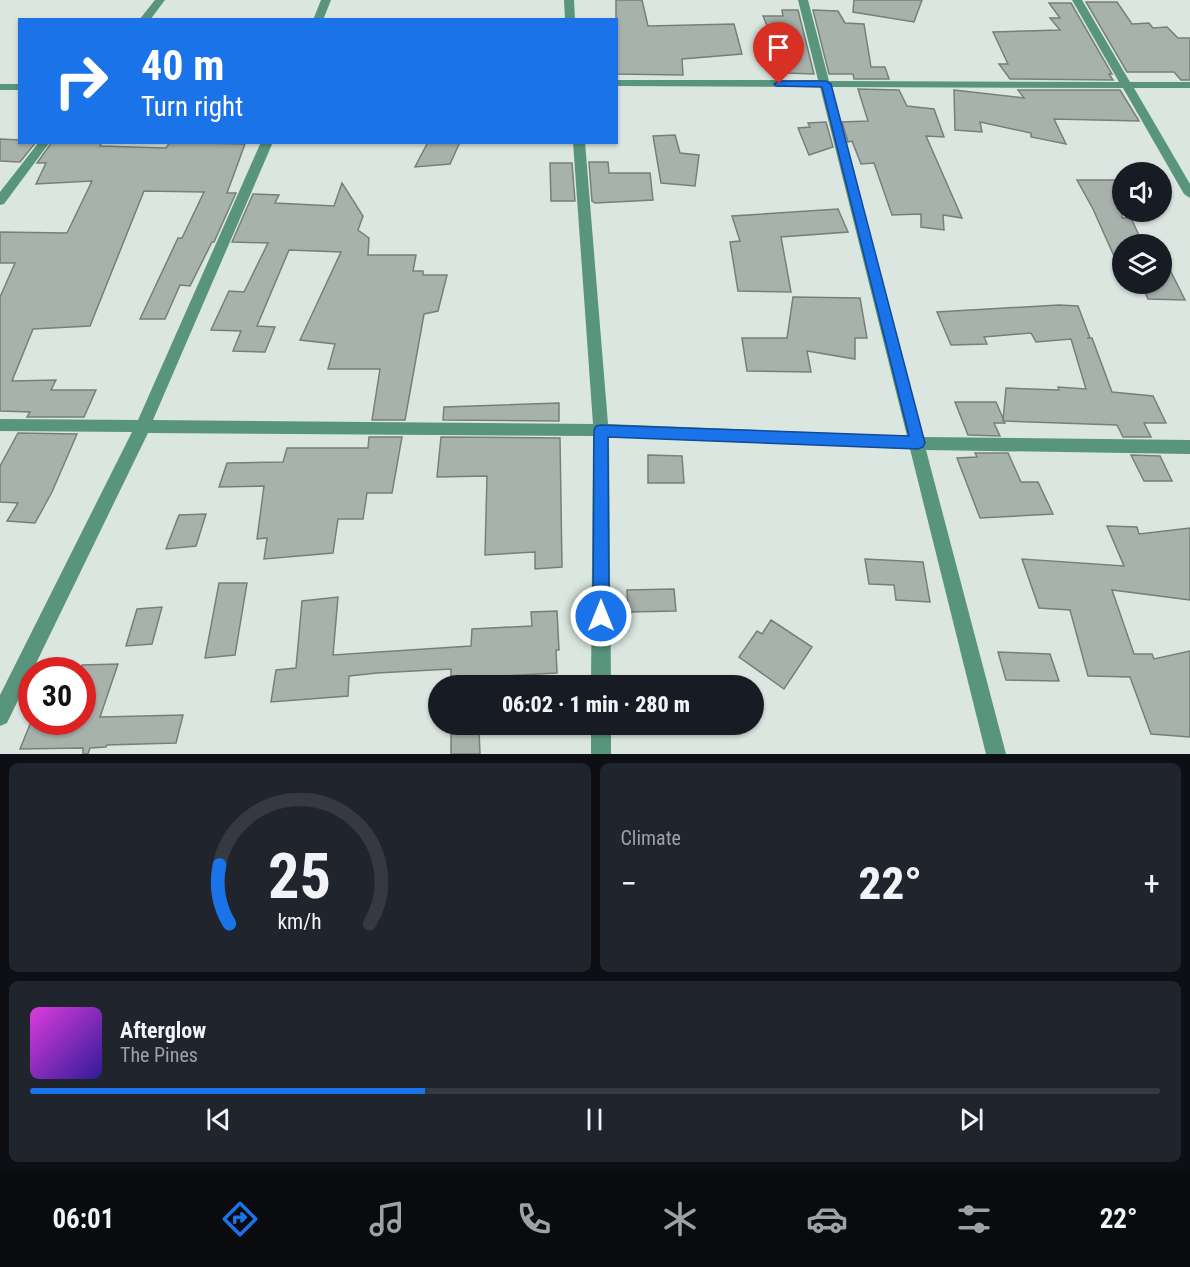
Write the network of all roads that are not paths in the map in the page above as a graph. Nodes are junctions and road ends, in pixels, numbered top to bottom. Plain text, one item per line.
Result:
1 (160, 0) edge
2 (326, 0) edge
3 (568, 0) edge
4 (803, 0) edge
5 (1077, 0) edge
6 (146, 18) edge
7 (319, 18) edge
8 (570, 18) edge
9 (618, 83) edge
10 (826, 84) junction
11 (1190, 85) edge
12 (1129, 86) junction
13 (0, 87) edge
14 (18, 87) edge
15 (43, 144) edge
16 (266, 144) edge
17 (579, 144) edge
18 (1190, 194) edge
19 (0, 201) edge
20 (0, 425) edge
21 (142, 428) junction
22 (601, 430) junction
23 (918, 443) junction
24 (1190, 447) edge
25 (601, 675) edge
26 (0, 716) edge
27 (601, 735) edge
28 (601, 754) edge
29 (996, 754) edge

1 - 6 street
2 - 7 street
3 - 8 street
4 - 10 street
5 - 12 street
9 - 10 street
10 - 12 street
10 - 23 street
11 - 12 street
12 - 18 street
13 - 14 street
15 - 19 street
16 - 21 street
17 - 22 street
20 - 21 street
21 - 22 street
21 - 26 street
22 - 23 street
22 - 25 street
23 - 24 street
23 - 29 street
27 - 28 street

